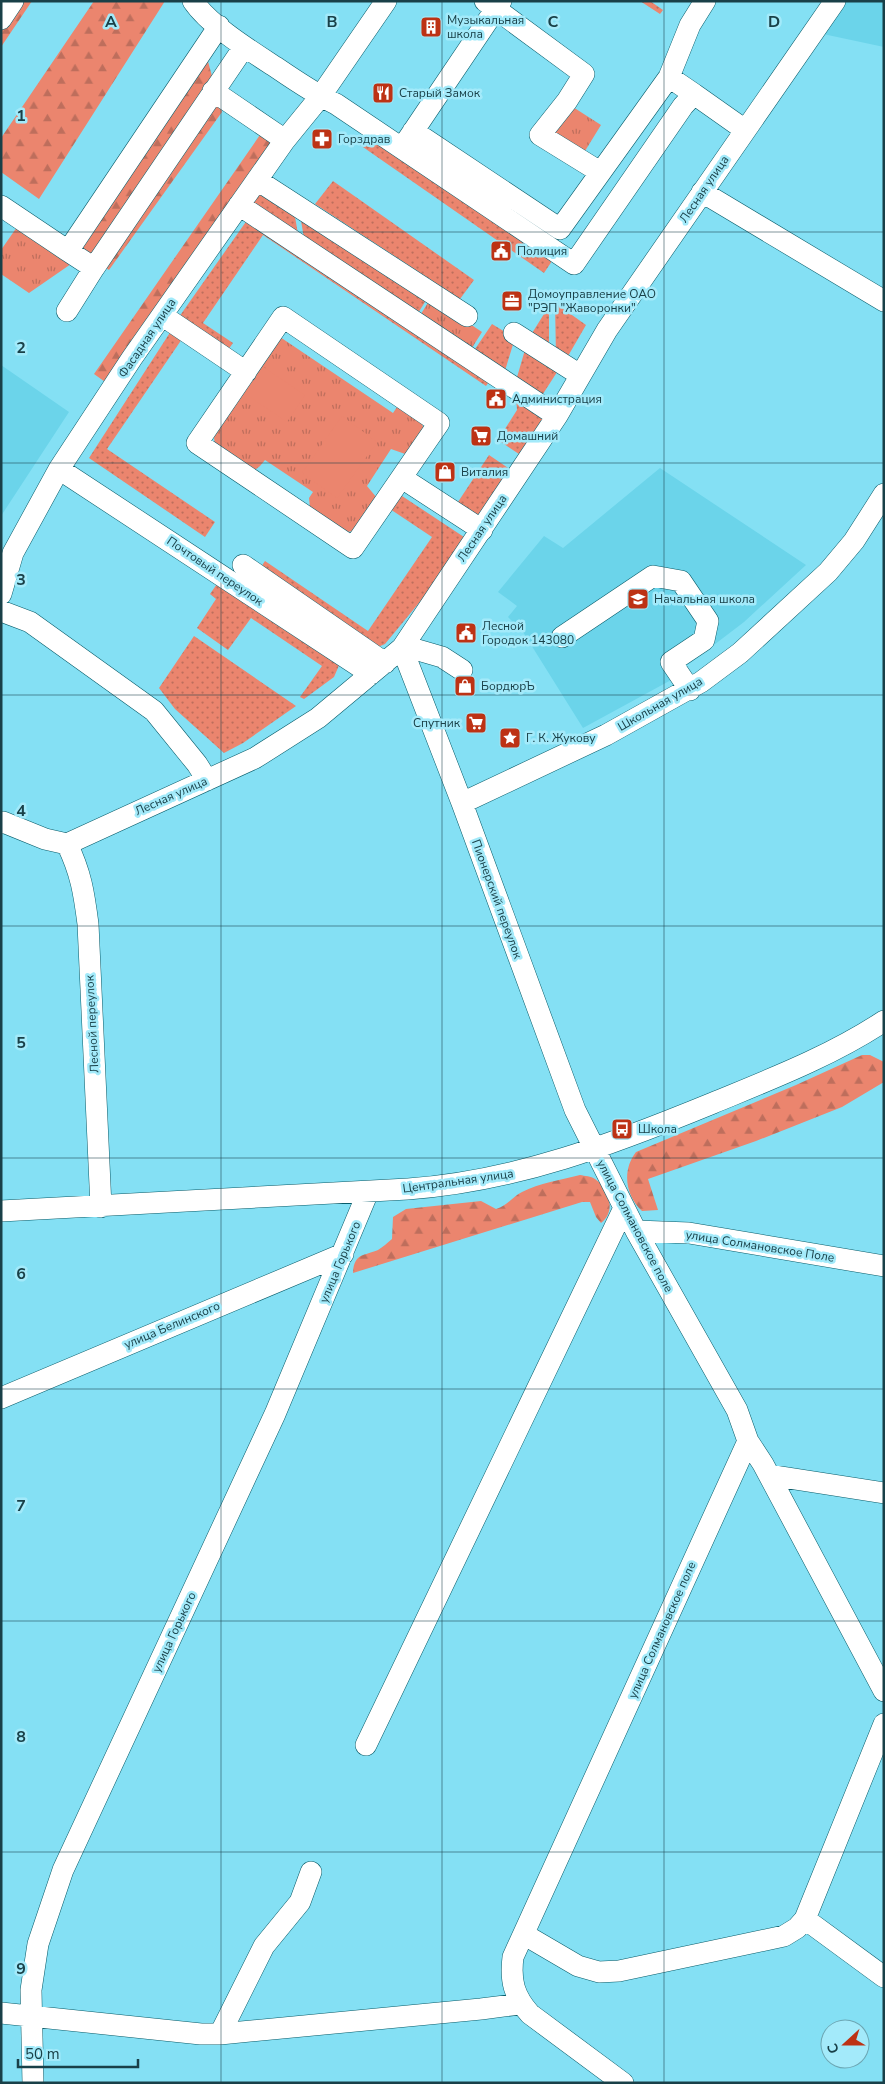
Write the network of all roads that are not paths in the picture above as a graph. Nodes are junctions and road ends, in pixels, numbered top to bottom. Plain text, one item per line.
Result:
1 (13, 1) edge
2 (386, 1) edge
3 (705, 1) edge
4 (835, 1) edge
5 (197, 3) edge
6 (494, 4) edge
7 (1, 18) edge
8 (219, 26) junction
9 (244, 47) junction
10 (669, 77) junction
11 (214, 91) junction
12 (694, 94) junction
13 (320, 97) junction
14 (745, 130) junction
15 (284, 140) junction
16 (408, 140) junction
17 (600, 172) junction
18 (257, 180) junction
19 (702, 192) junction
20 (239, 205) junction
21 (1, 206) edge
22 (68, 251) junction
23 (94, 268) junction
24 (884, 301) edge
25 (67, 311) dead end
26 (162, 316) junction
27 (467, 316) dead end
28 (514, 333) dead end
29 (246, 372) junction
30 (580, 375) junction
31 (557, 416) junction
32 (59, 468) junction
33 (402, 478) junction
34 (884, 494) edge
35 (482, 530) junction
36 (243, 564) dead end
37 (1, 594) edge
38 (1, 611) edge
39 (562, 637) dead end
40 (403, 647) junction
41 (378, 669) junction
42 (462, 670) dead end
43 (690, 690) junction
44 (207, 780) junction
45 (462, 803) junction
46 (2, 821) edge
47 (68, 844) junction
48 (881, 1026) edge
49 (594, 1149) junction
50 (368, 1192) junction
51 (100, 1207) junction
52 (624, 1208) junction
53 (1, 1211) edge
54 (636, 1231) junction
55 (343, 1254) junction
56 (884, 1266) edge
57 (1, 1398) edge
58 (748, 1441) junction
59 (769, 1475) junction
60 (884, 1493) edge
61 (884, 1691) edge
62 (884, 1724) edge
63 (366, 1746) dead end
64 (311, 1872) dead end
65 (805, 1919) junction
66 (525, 1935) junction
67 (884, 1977) edge
68 (520, 2004) junction
69 (1, 2012) edge
70 (31, 2014) junction
71 (220, 2034) junction
72 (32, 2083) edge
73 (623, 2083) edge

1 - 7 street
2 - 13 street, Фасадная улица
3 - 10 street
4 - 14 street, Лесная улица
5 - 8 street
6 - 16 street
6 - 17 street
8 - 9 street
8 - 22 street
9 - 11 street
9 - 13 street
10 - 12 street
10 - 17 street
11 - 15 street
11 - 23 street
12 - 14 street
12 - 16 street
13 - 15 street, Фасадная улица
13 - 16 street
14 - 19 street, Лесная улица
15 - 18 street, Фасадная улица
16 - 17 street
18 - 20 street, Фасадная улица
18 - 27 street
19 - 24 street
19 - 30 street, Лесная улица
20 - 26 street, Фасадная улица
20 - 31 street
21 - 22 street
22 - 23 street
23 - 25 street
26 - 29 street
26 - 32 street, Фасадная улица
28 - 30 street
29 - 33 street
29 - 33 street
30 - 31 street, Лесная улица
31 - 35 street, Лесная улица
32 - 37 street, Фасадная улица
32 - 41 street, Почтовый переулок
33 - 35 street
34 - 43 street, Школьная улица
35 - 40 street, Лесная улица
36 - 41 street
38 - 44 street
39 - 43 street
40 - 41 street, Лесная улица
40 - 42 street
40 - 45 street, Пионерский переулок
41 - 44 street, Лесная улица
43 - 45 street, Школьная улица
44 - 47 street, Лесная улица
45 - 49 street, Пионерский переулок
46 - 47 street
47 - 51 street, Лесной переулок
48 - 49 street, Центральная улица
49 - 50 street, Центральная улица
49 - 52 street, улица Солмановское поле
50 - 51 street, Центральная улица
50 - 55 street, улица Горького
51 - 53 street, Центральная улица
52 - 54 street, улица Солмановское поле
52 - 63 street
54 - 56 street, улица Солмановское Поле
54 - 58 street, улица Солмановское поле
55 - 57 street, улица Белинского
55 - 70 street, улица Горького
58 - 59 street
58 - 66 street, улица Солмановское поле
59 - 60 street
59 - 61 street
62 - 65 street
64 - 71 street
65 - 66 street
65 - 67 street
66 - 68 street, улица Солмановское поле
68 - 71 street
68 - 73 street
69 - 70 street
70 - 71 street
70 - 72 street, улица Горького

